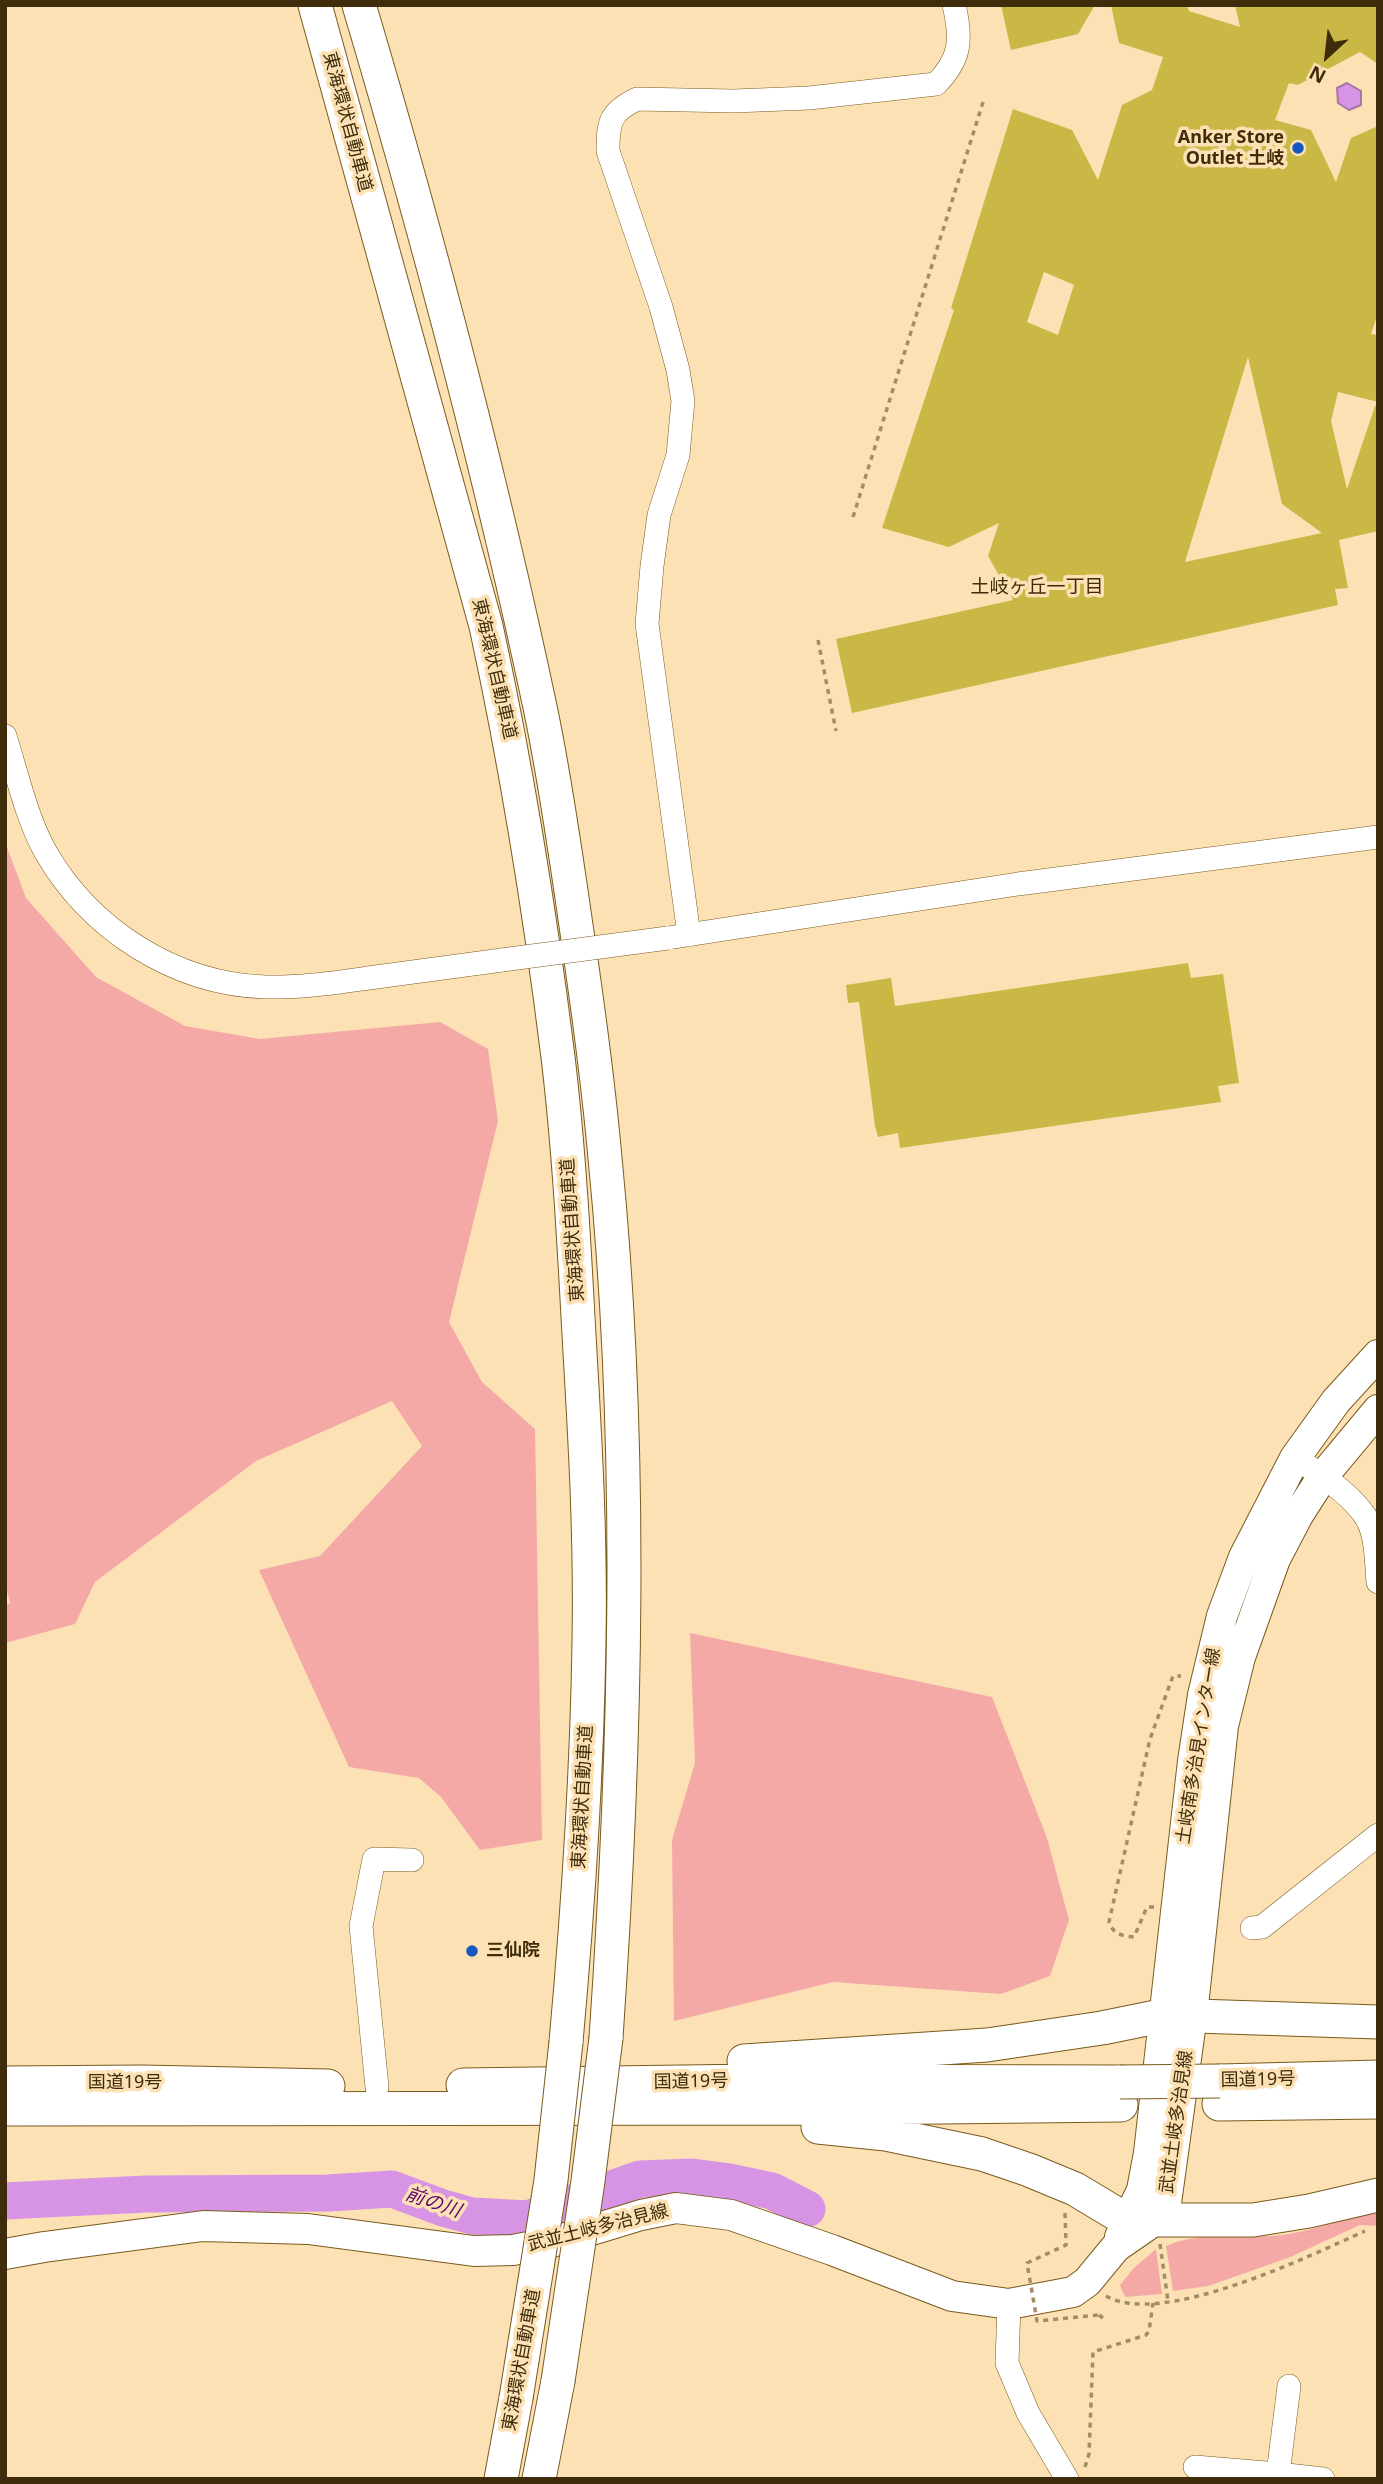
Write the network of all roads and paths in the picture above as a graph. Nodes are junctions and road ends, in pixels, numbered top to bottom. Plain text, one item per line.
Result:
1 (315, 5) edge
2 (359, 5) edge
3 (954, 5) edge
4 (984, 99) dead end
5 (853, 517) dead end
6 (818, 640) dead end
7 (836, 731) dead end
8 (5, 736) edge
9 (1378, 837) edge
10 (679, 936) junction
11 (1378, 1355) edge
12 (1378, 1410) edge
13 (1295, 1458) junction
14 (1323, 1476) junction
15 (1378, 1582) edge
16 (1188, 1676) dead end
17 (1378, 1835) edge
18 (412, 1860) dead end
19 (1252, 1928) dead end
20 (1134, 1937) dead end
21 (1179, 2015) junction
22 (1378, 2022) edge
23 (1378, 2077) edge
24 (5, 2083) edge
25 (572, 2083) junction
26 (377, 2087) junction
27 (1219, 2093) junction
28 (1121, 2094) junction
29 (1378, 2102) edge
30 (449, 2108) junction
31 (5, 2109) edge
32 (1378, 2181) edge
33 (1378, 2194) edge
34 (1065, 2213) dead end
35 (1153, 2221) junction
36 (1365, 2231) dead end
37 (5, 2254) edge
38 (1087, 2282) junction
39 (1168, 2301) junction
40 (1153, 2303) junction
41 (1009, 2304) junction
42 (1107, 2321) dead end
43 (1289, 2386) dead end
44 (1195, 2467) dead end
45 (1075, 2476) edge
46 (1278, 2476) edge
47 (501, 2479) edge
48 (539, 2479) edge
49 (1323, 2479) edge

1 - 47 highway, 東海環状自動車道, bridge
2 - 48 highway, 東海環状自動車道, bridge
3 - 10 street
4 - 5 path
6 - 7 path
8 - 10 street, bridge
9 - 10 street
11 - 13 main road, 土岐南多治見インター線
12 - 14 main road, 土岐南多治見インター線
13 - 14 street
13 - 21 main road, 土岐南多治見インター線
14 - 15 street
14 - 21 main road, 土岐南多治見インター線
16 - 20 path
17 - 19 street
18 - 26 street
21 - 22 highway
21 - 25 highway
21 - 35 main road, 武並土岐多治見線
21 - 35 main road, 武並土岐多治見線
23 - 27 highway, 国道19号
24 - 26 highway, 国道19号
25 - 26 highway, 国道19号
25 - 28 highway, 国道19号
27 - 28 highway, 国道19号
27 - 29 highway, 国道19号
28 - 30 highway, 国道19号
30 - 31 highway, 国道19号
30 - 35 highway
32 - 35 street
33 - 35 highway
34 - 42 path, bridge
35 - 38 main road, 武並土岐多治見線
35 - 39 path
36 - 39 path
37 - 41 main road, 武並土岐多治見線
38 - 40 path
38 - 41 main road, 武並土岐多治見線
39 - 40 path
40 - 45 path
41 - 45 street
43 - 46 street
44 - 46 street
46 - 49 street

